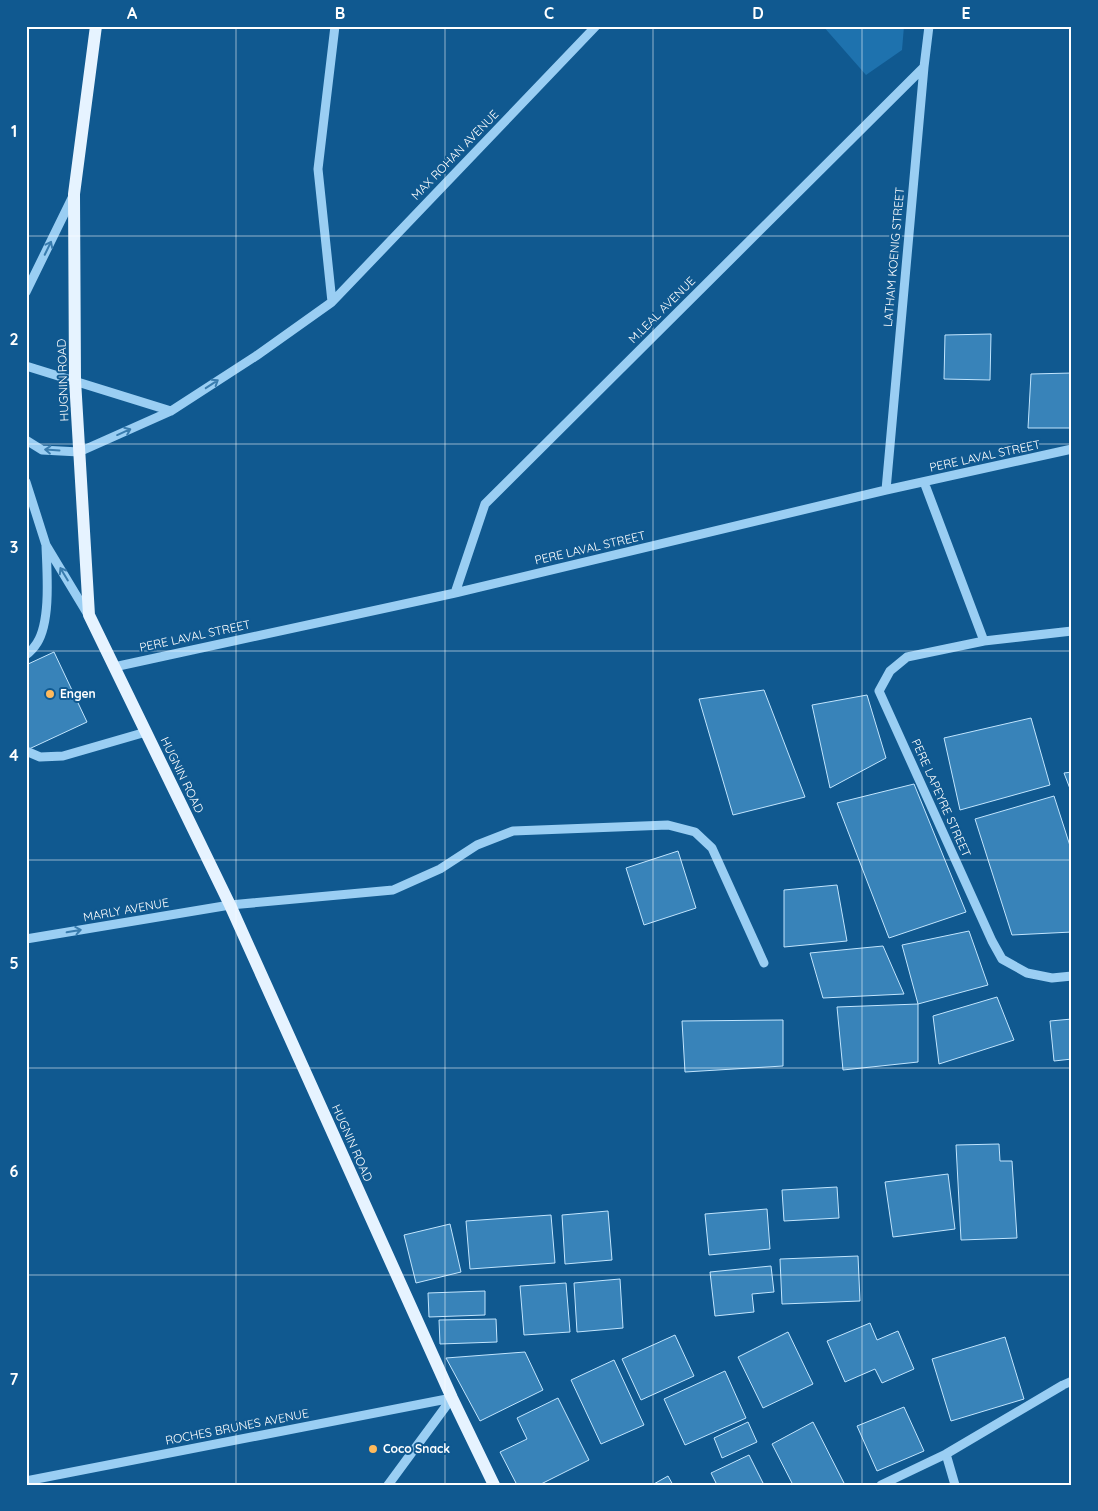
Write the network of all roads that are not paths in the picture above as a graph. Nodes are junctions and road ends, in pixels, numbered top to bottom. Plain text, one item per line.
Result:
1 (96, 26) edge
2 (335, 26) edge
3 (596, 26) edge
4 (929, 26) edge
5 (924, 66) junction
6 (74, 194) junction
7 (26, 292) edge
8 (332, 302) junction
9 (26, 366) edge
10 (75, 380) junction
11 (171, 411) junction
12 (26, 440) edge
13 (1072, 450) edge
14 (79, 452) junction
15 (26, 482) edge
16 (924, 482) junction
17 (886, 490) junction
18 (46, 545) junction
19 (455, 593) junction
20 (89, 615) junction
21 (1072, 631) edge
22 (984, 641) junction
23 (26, 655) edge
24 (114, 667) junction
25 (146, 732) junction
26 (26, 751) edge
27 (230, 904) junction
28 (26, 939) edge
29 (764, 963) dead end
30 (1072, 976) edge
31 (1072, 1381) edge
32 (452, 1398) junction
33 (946, 1454) junction
34 (27, 1483) edge
35 (388, 1485) edge
36 (494, 1485) edge
37 (881, 1485) edge
38 (955, 1485) edge

1 - 6 main road, HUGNIN ROAD
2 - 8 street
3 - 8 street, MAX ROHAN AVENUE
4 - 5 street, LATHAM KOENIG STREET
5 - 17 street, LATHAM KOENIG STREET
5 - 19 street, M.LEAL AVENUE
7 -> 6 street
6 - 10 main road, HUGNIN ROAD
11 -> 8 street, MAX ROHAN AVENUE
9 - 10 street
10 - 11 street
10 - 14 main road, HUGNIN ROAD
14 -> 11 street, MAX ROHAN AVENUE
14 -> 12 street
13 - 16 street, PERE LAVAL STREET
14 - 20 main road, HUGNIN ROAD
15 - 18 street
16 - 17 street, PERE LAVAL STREET
16 - 22 street
17 - 19 street, PERE LAVAL STREET
20 -> 18 street
18 - 23 street
19 - 24 street, PERE LAVAL STREET
20 - 24 main road, HUGNIN ROAD
21 - 22 street, PERE LAPEYRE STREET
22 - 30 street, PERE LAPEYRE STREET
24 - 25 main road, HUGNIN ROAD
25 - 26 street
25 - 27 main road, HUGNIN ROAD
28 -> 27 street, MARLY AVENUE
27 - 29 street, MARLY AVENUE
27 - 32 main road, HUGNIN ROAD
31 - 33 street
32 - 34 street, ROCHES BRUNES AVENUE
32 - 35 street
32 - 36 main road, HUGNIN ROAD
33 - 37 street
33 - 38 street

